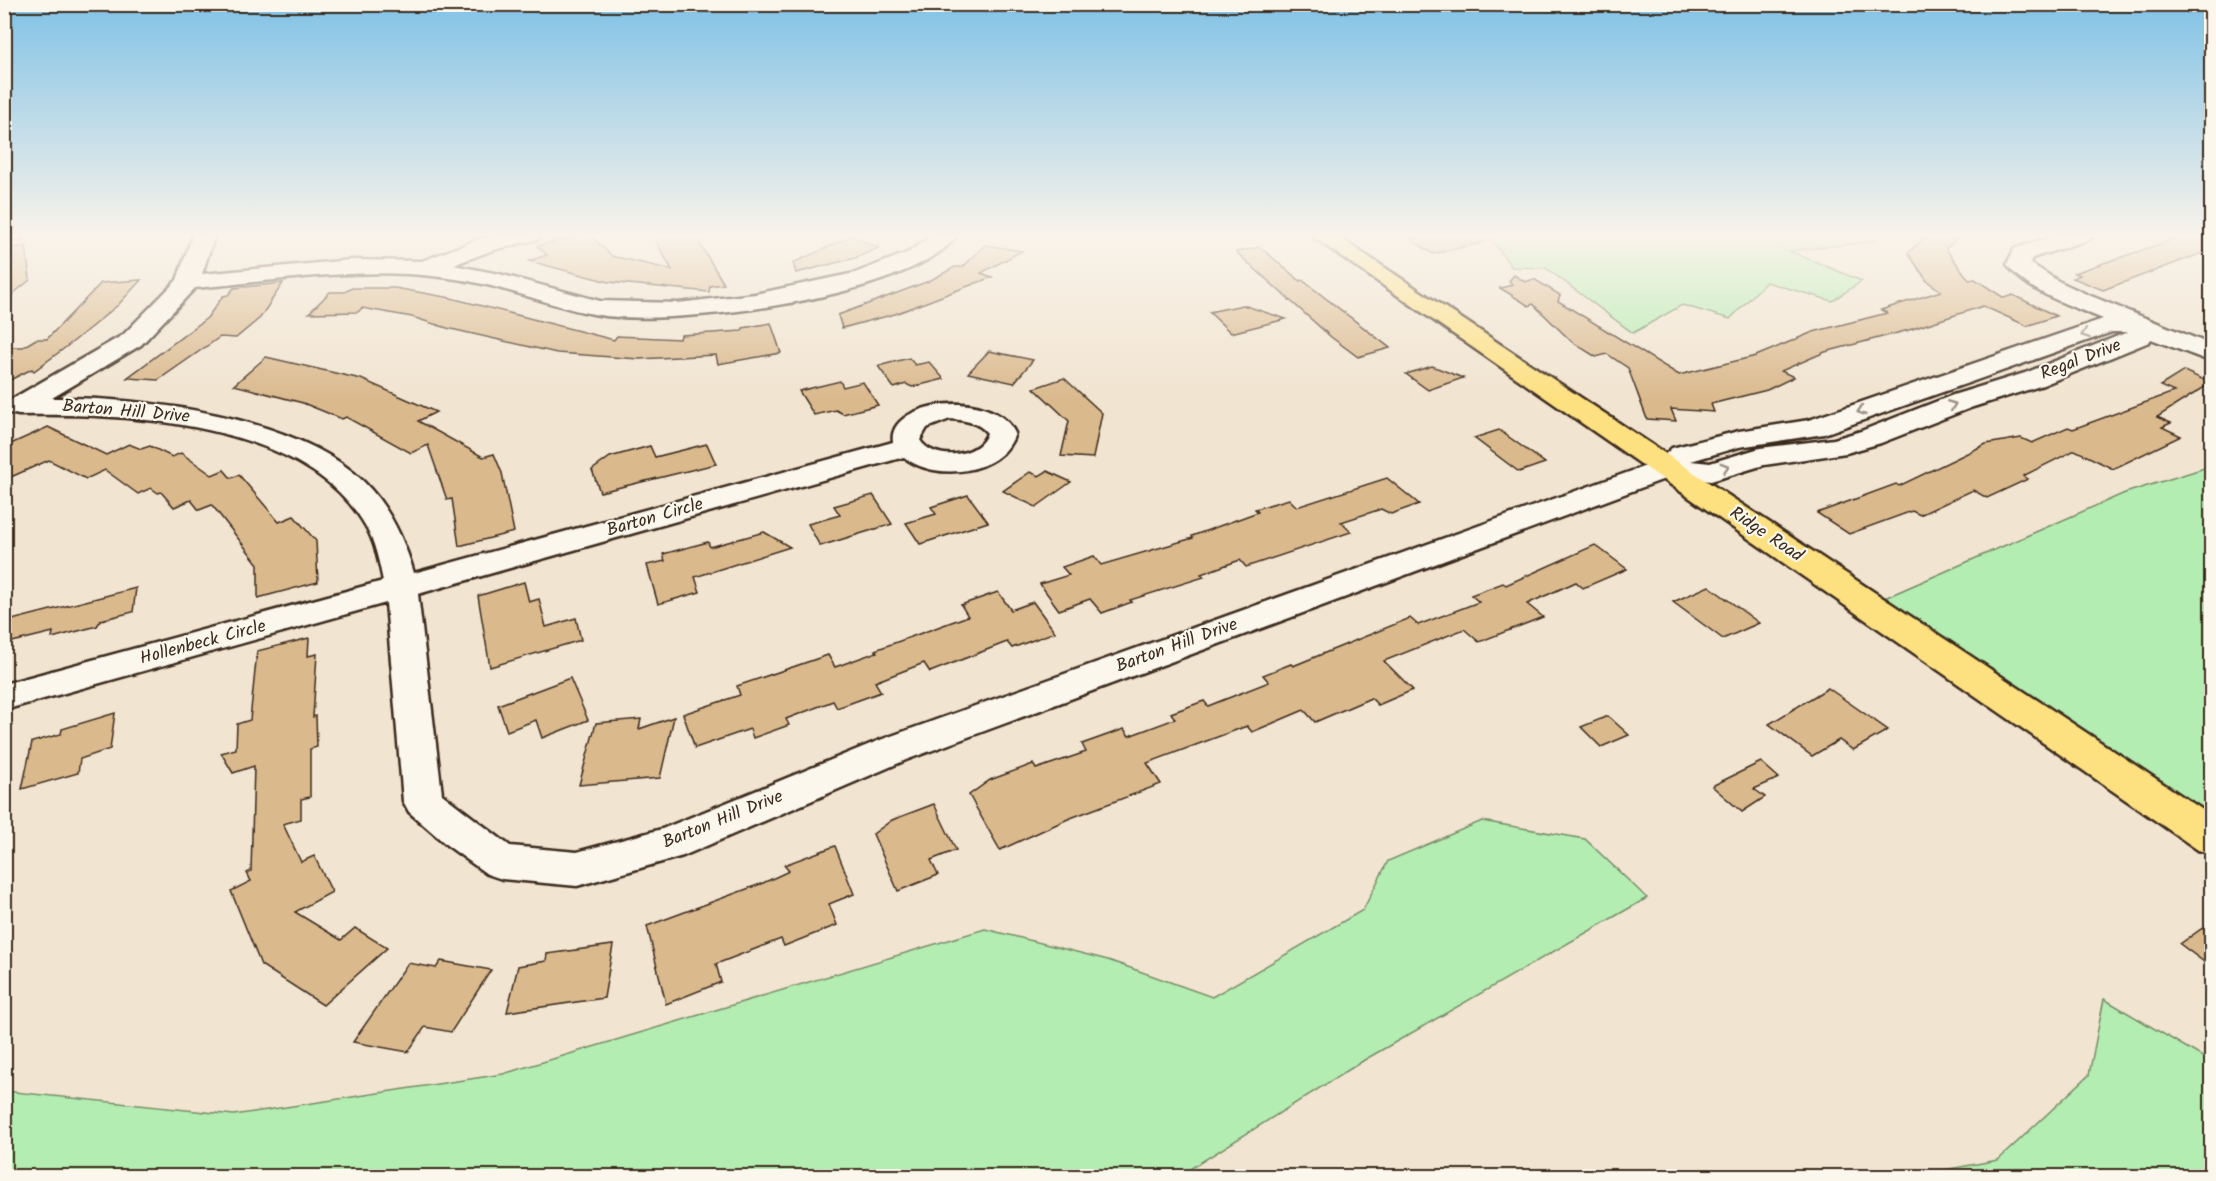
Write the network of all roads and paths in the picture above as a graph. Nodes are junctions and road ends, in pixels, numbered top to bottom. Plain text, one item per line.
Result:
1 (181, 289) edge
2 (529, 289) edge
3 (810, 289) edge
4 (1402, 289) edge
5 (2054, 289) edge
6 (2142, 325) junction
7 (2211, 354) edge
8 (1888, 402) junction
9 (12, 411) edge
10 (1918, 418) junction
11 (909, 447) dead end
12 (1667, 468) junction
13 (401, 589) junction
14 (4, 697) edge
15 (2211, 838) edge

1 - 9 street
2 - 3 street
4 - 12 main road, Ridge Road
5 - 6 street
6 - 7 street
6 -> 8 street, Regal Drive
10 -> 6 street, Regal Drive
8 - 10 street
8 -> 12 street, Regal Drive
9 - 13 street, Barton Hill Drive
12 -> 10 street, Regal Drive
11 - 13 street, Barton Circle
12 - 13 street, Barton Hill Drive
12 - 15 main road, Ridge Road
13 - 14 street, Hollenbeck Circle

